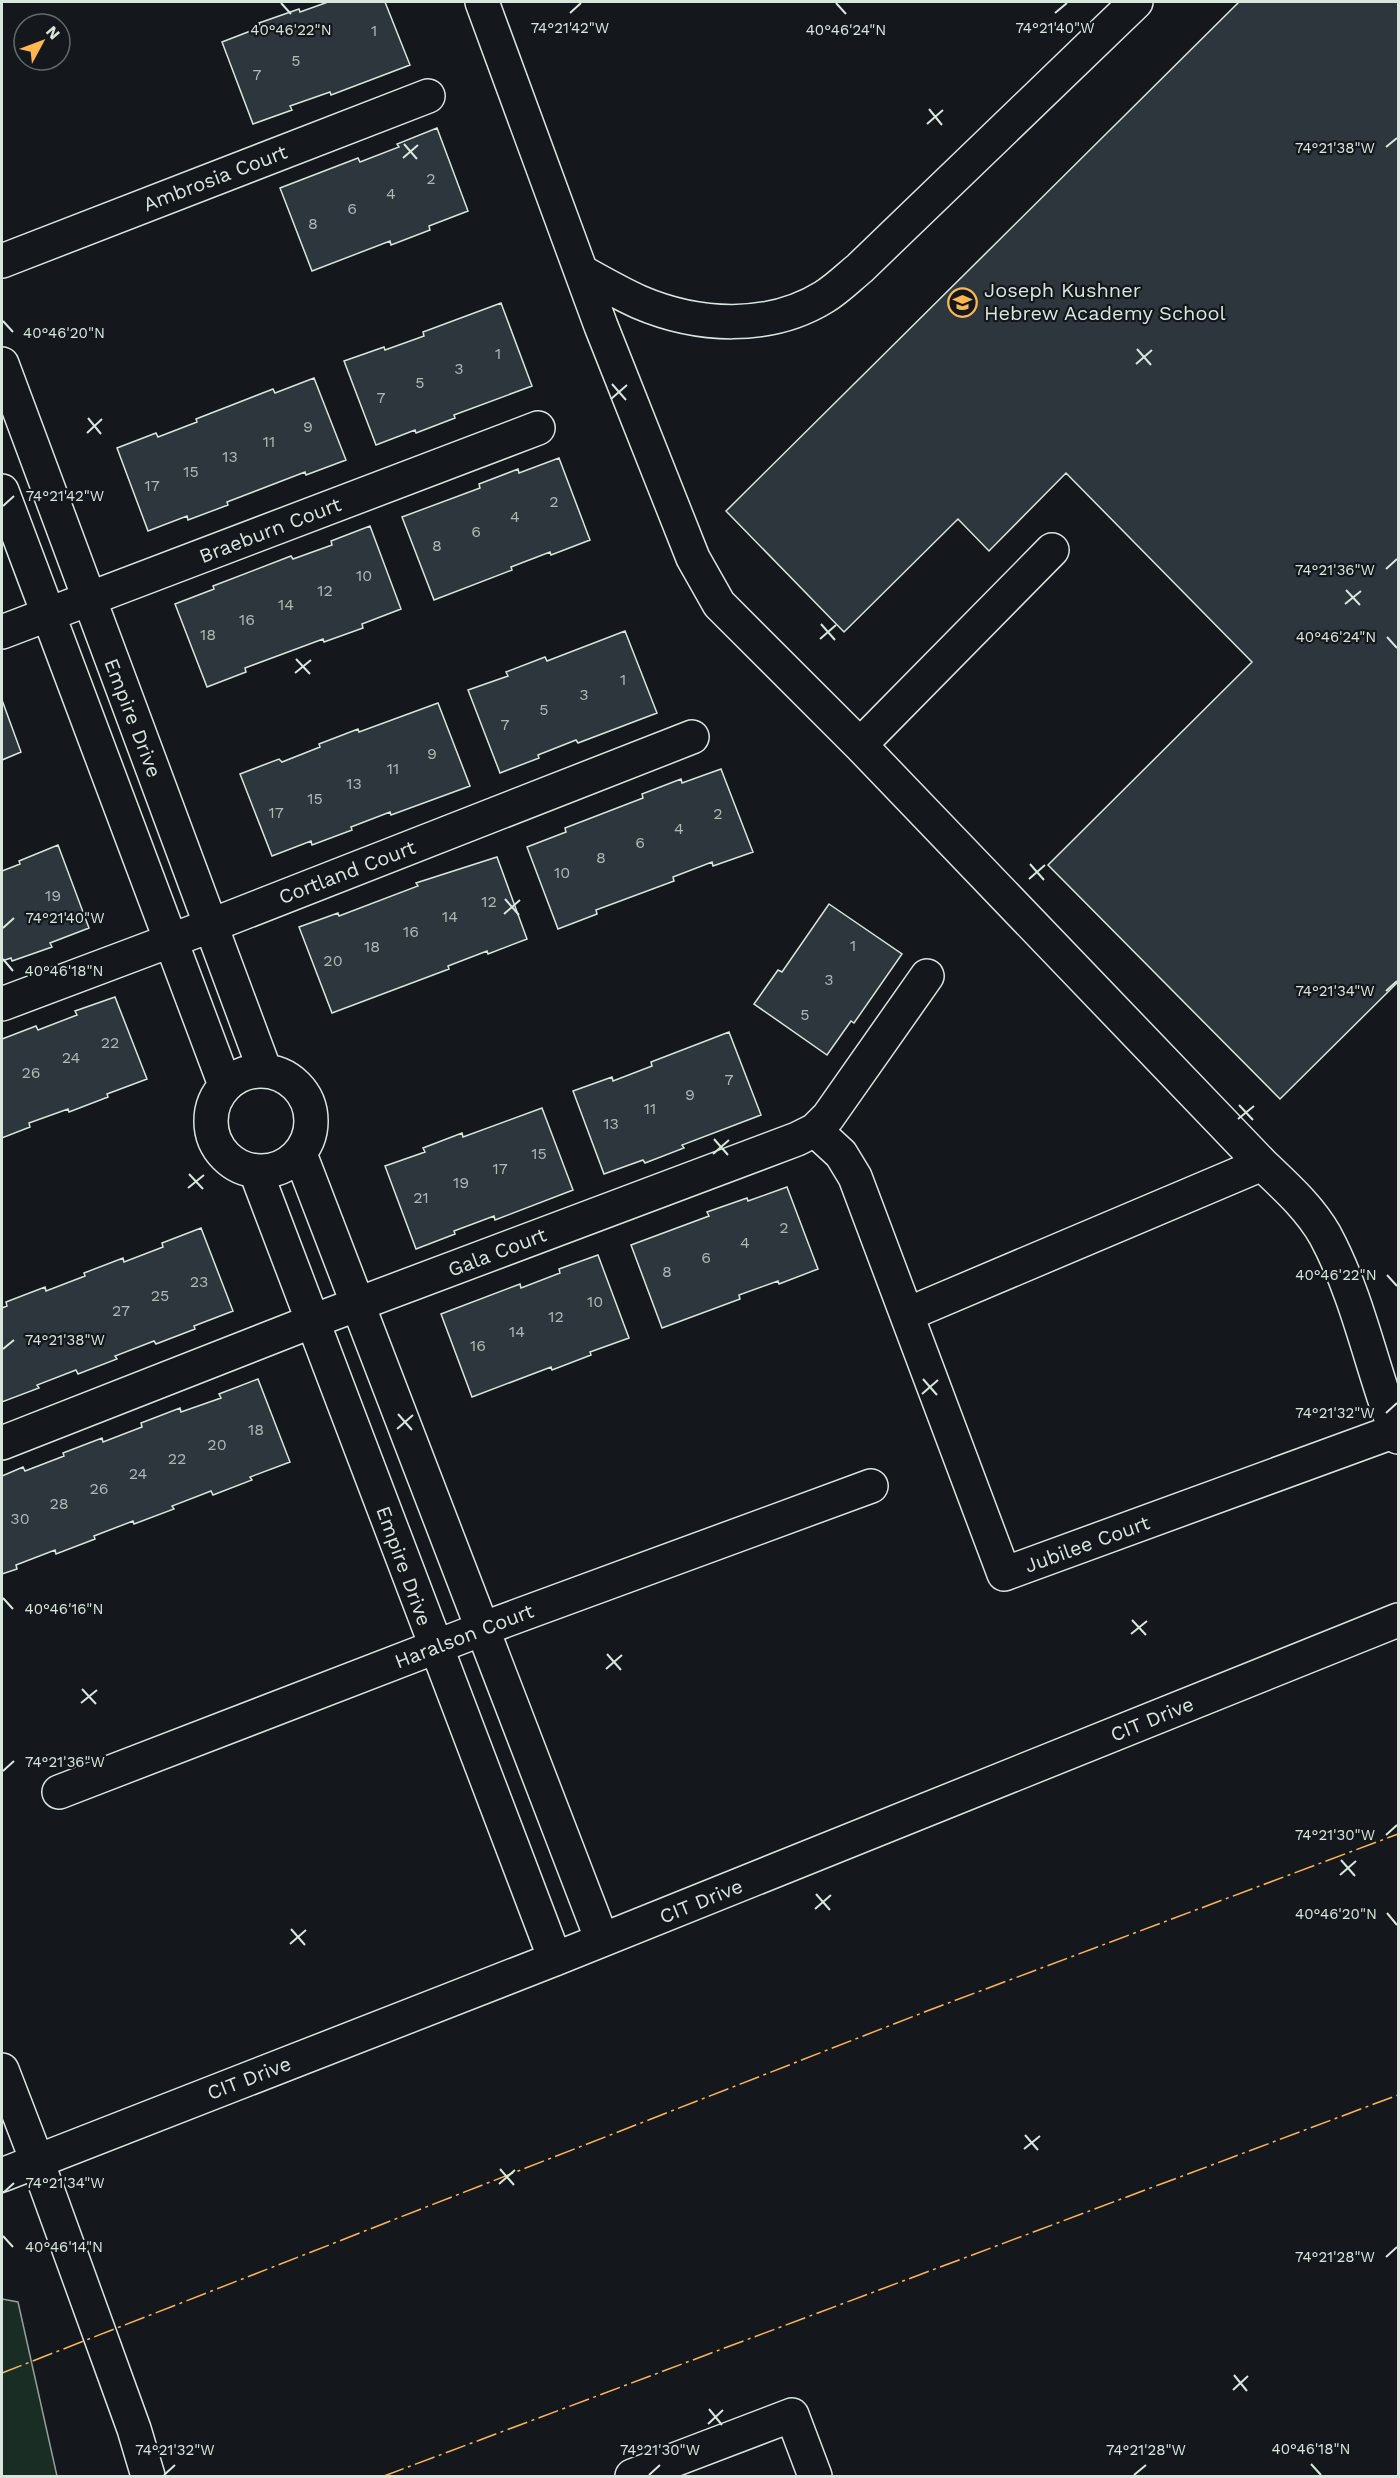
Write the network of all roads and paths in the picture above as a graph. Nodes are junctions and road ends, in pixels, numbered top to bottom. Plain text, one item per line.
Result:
1 (482, 2) edge
2 (1136, 2) edge
3 (428, 96) dead end
4 (2, 261) edge
5 (582, 272) junction
6 (2, 364) edge
7 (538, 428) dead end
8 (2, 491) edge
9 (1052, 550) dead end
10 (89, 599) junction
11 (48, 614) junction
12 (2, 632) edge
13 (692, 737) dead end
14 (860, 745) junction
15 (212, 926) junction
16 (170, 940) junction
17 (927, 976) dead end
18 (2, 1004) edge
19 (265, 1071) junction
20 (225, 1084) junction
21 (814, 1130) junction
22 (300, 1154) junction
23 (1262, 1164) junction
24 (256, 1172) junction
25 (358, 1304) junction
26 (908, 1314) junction
27 (313, 1321) junction
28 (1398, 1433) edge
29 (2, 1443) edge
30 (871, 1486) dead end
31 (1398, 1620) edge
32 (482, 1629) junction
33 (435, 1647) junction
34 (59, 1792) dead end
35 (602, 1940) junction
36 (555, 1959) junction
37 (2, 2070) edge
38 (38, 2161) junction
39 (2, 2175) edge
40 (148, 2476) edge
41 (632, 2476) edge
42 (814, 2476) edge

1 - 5 street, Jubilee Court
2 - 5 street
3 - 4 street, Ambrosia Court
5 - 14 street, Jubilee Court
6 - 10 street, Empire Drive
7 - 10 street, Braeburn Court
8 - 11 street
9 - 14 street
10 - 11 street, Braeburn Court
10 - 15 street, Empire Drive
11 - 12 street, Braeburn Court
11 - 16 street
13 - 15 street, Cortland Court
14 - 23 street, Jubilee Court
15 - 16 street, Cortland Court
15 - 19 street, Empire Drive
16 - 18 street, Cortland Court
16 - 20 street
17 - 21 street, Gala Court
19 - 20 street
19 - 22 street
20 - 24 street
21 - 25 street, Gala Court
21 - 26 street, Jubilee Court
22 - 24 street
22 - 25 street
23 - 26 street
23 - 28 street, Jubilee Court
24 - 27 street, Empire Drive
25 - 27 street, Gala Court
25 - 32 street
26 - 28 street, Jubilee Court
27 - 29 street, Gala Court
27 - 33 street, Empire Drive
30 - 32 street, Haralson Court
31 - 35 street, CIT Drive
32 - 33 street, Haralson Court
32 - 35 street
33 - 34 street, Haralson Court
33 - 36 street, Empire Drive
35 - 36 street, CIT Drive
36 - 38 street, CIT Drive
37 - 38 street
38 - 39 street, CIT Drive
38 - 40 street
41 - 42 street

